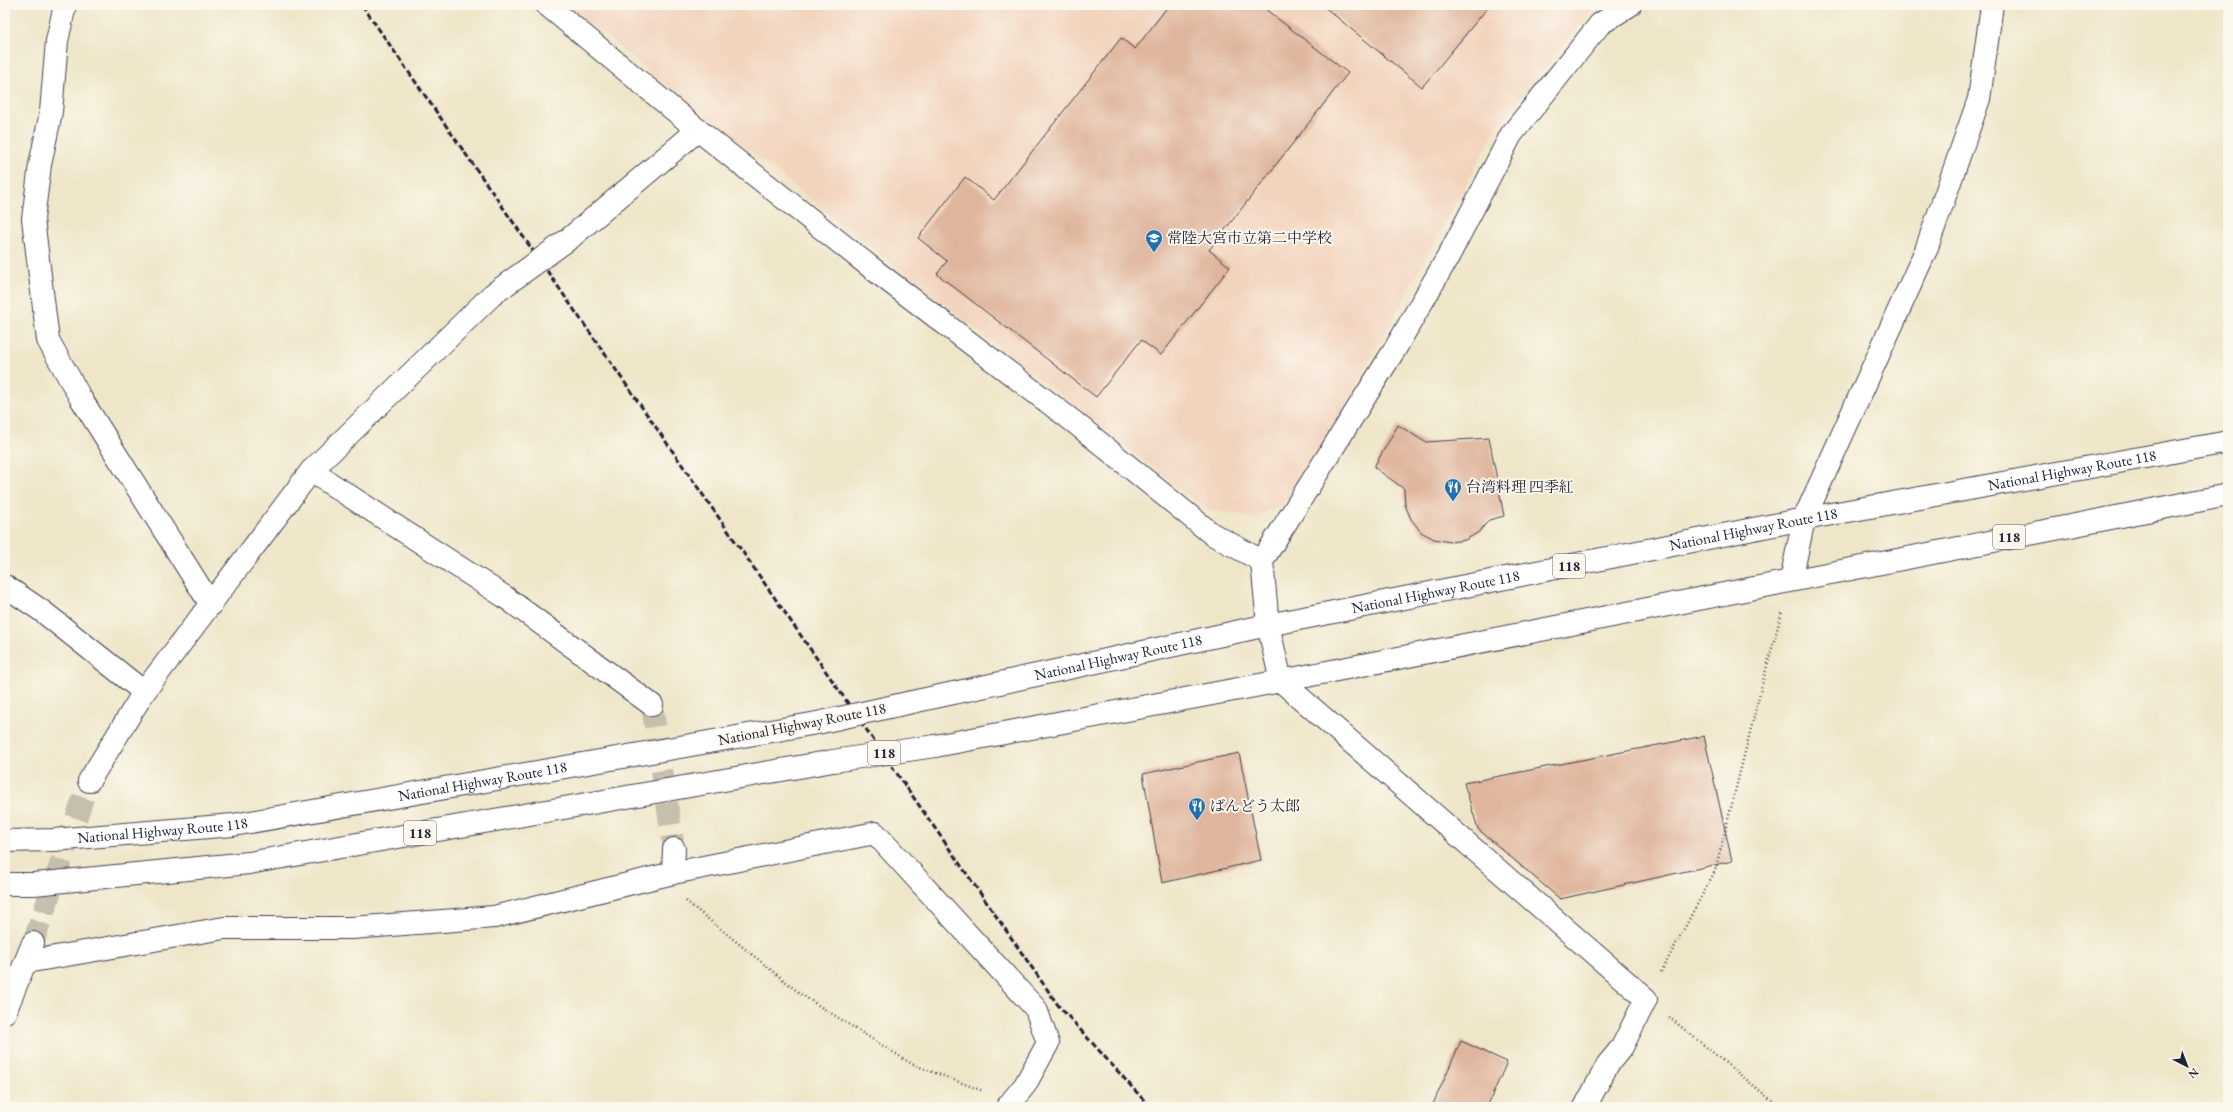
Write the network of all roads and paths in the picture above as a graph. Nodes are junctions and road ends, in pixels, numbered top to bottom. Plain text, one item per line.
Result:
1 (65, 5) edge
2 (547, 5) edge
3 (1630, 5) edge
4 (1992, 5) edge
5 (698, 130) junction
6 (2228, 442) edge
7 (311, 472) junction
8 (2228, 494) edge
9 (1804, 519) junction
10 (1262, 561) junction
11 (1791, 580) junction
12 (5, 586) edge
13 (211, 605) junction
14 (1268, 625) junction
15 (1281, 681) junction
16 (144, 692) junction
17 (652, 705) dead end
18 (89, 781) tunnel mouth
19 (5, 841) edge
20 (674, 849) tunnel mouth
21 (665, 875) junction
22 (5, 884) edge
23 (1646, 999) junction
24 (5, 1012) edge
25 (1009, 1104) edge
26 (1585, 1107) edge
27 (1780, 1107) edge

1 - 13 main road
2 - 5 main road
3 - 10 main road
4 - 9 main road
5 - 7 main road, bridge
5 - 10 main road
6 - 9 main road, National Highway Route 118 / 118
7 - 13 main road
7 - 17 main road
8 - 11 main road, 118
9 - 11 main road
9 - 14 main road, National Highway Route 118 / 118
10 - 14 main road
11 - 15 main road, 118
11 - 23 path
12 - 16 main road
13 - 16 main road
14 - 15 main road
14 - 19 main road, National Highway Route 118 / 118, bridge
15 - 22 main road, 118, bridge
15 - 23 main road
16 - 18 main road
20 - 21 main road
21 - 24 main road
21 - 25 path
21 - 25 main road
23 - 26 main road
23 - 27 path

